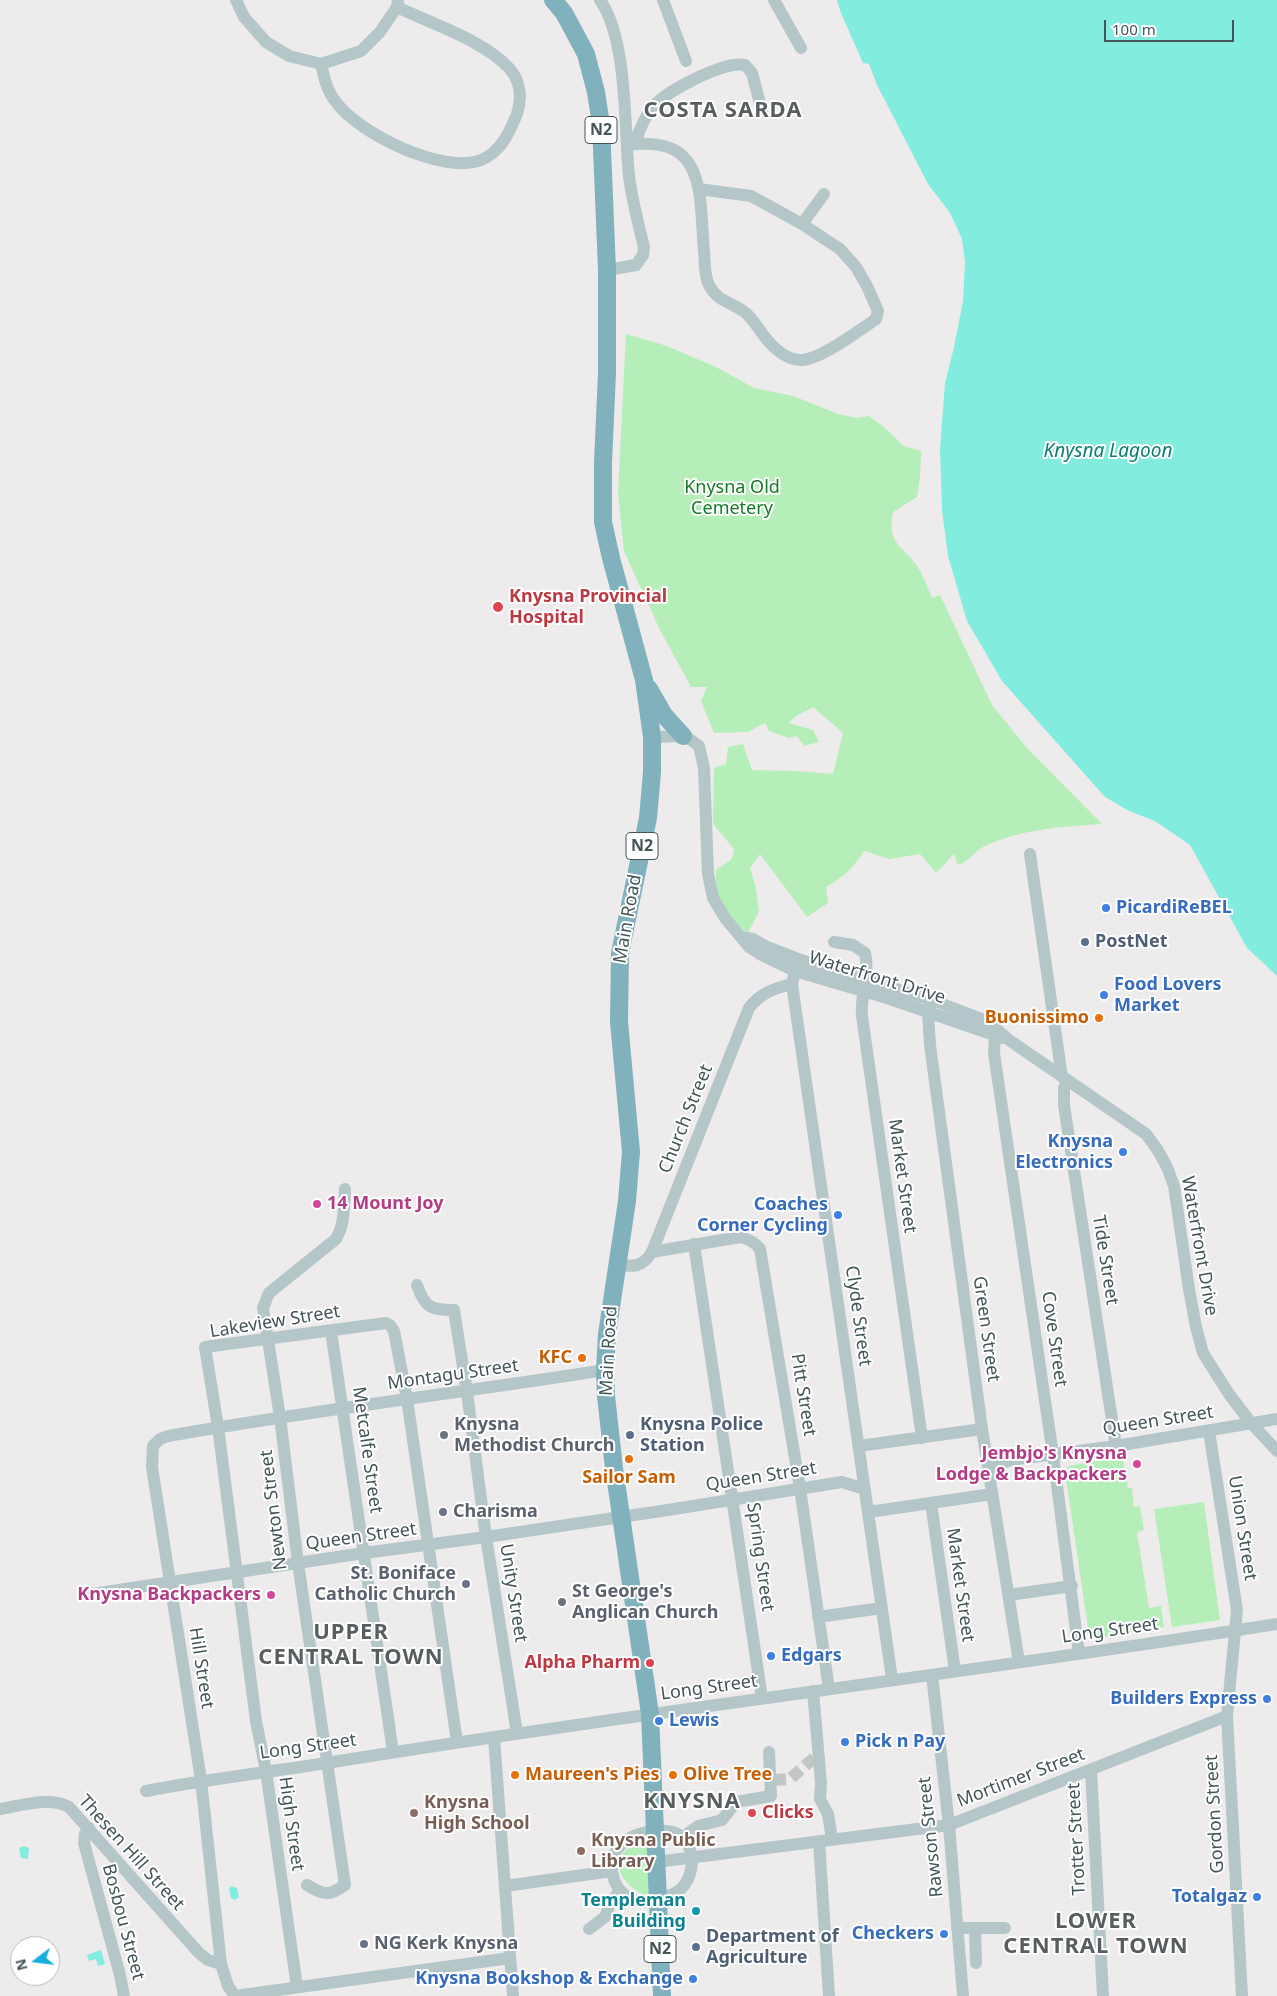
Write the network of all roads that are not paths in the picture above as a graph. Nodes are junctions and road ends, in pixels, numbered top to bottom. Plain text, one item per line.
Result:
1 (236, 0) edge
2 (553, 0) edge
3 (600, 0) edge
4 (663, 0) edge
5 (774, 0) edge
6 (397, 4) edge
7 (801, 48) dead end
8 (686, 61) dead end
9 (321, 64) junction
10 (762, 111) dead end
11 (631, 145) junction
12 (699, 189) junction
13 (824, 194) dead end
14 (802, 224) junction
15 (607, 270) junction
16 (644, 680) junction
17 (683, 736) junction
18 (652, 737) junction
19 (1030, 854) dead end
20 (834, 942) dead end
21 (798, 965) junction
22 (792, 984) junction
23 (863, 985) junction
24 (930, 1006) junction
25 (997, 1033) junction
26 (1057, 1050) junction
27 (1041, 1061) junction
28 (1064, 1079) junction
29 (345, 1188) dead end
30 (694, 1244) junction
31 (652, 1252) junction
32 (617, 1265) junction
33 (417, 1286) dead end
34 (331, 1331) junction
35 (268, 1338) junction
36 (604, 1370) junction
37 (467, 1392) junction
38 (407, 1399) junction
39 (344, 1408) junction
40 (280, 1417) junction
41 (1277, 1419) edge
42 (1251, 1423) junction
43 (218, 1427) junction
44 (982, 1428) junction
45 (1209, 1431) junction
46 (922, 1438) junction
47 (859, 1446) junction
48 (1116, 1446) junction
49 (986, 1451) junction
50 (1277, 1451) edge
51 (1053, 1455) junction
52 (1010, 1460) junction
53 (862, 1470) junction
54 (988, 1470) junction
55 (842, 1482) junction
56 (800, 1488) junction
57 (865, 1489) junction
58 (992, 1494) junction
59 (734, 1499) junction
60 (930, 1503) junction
61 (869, 1512) junction
62 (620, 1516) junction
63 (486, 1537) junction
64 (428, 1545) junction
65 (364, 1553) junction
66 (298, 1563) junction
67 (237, 1572) junction
68 (170, 1584) junction
69 (1072, 1586) junction
70 (92, 1594) dead end
71 (1009, 1596) junction
72 (882, 1608) junction
73 (818, 1617) junction
74 (1277, 1624) edge
75 (1235, 1630) junction
76 (1079, 1653) junction
77 (1019, 1662) junction
78 (955, 1672) junction
79 (932, 1675) junction
80 (892, 1679) junction
81 (829, 1688) junction
82 (813, 1691) junction
83 (762, 1698) junction
84 (650, 1714) junction
85 (1227, 1716) junction
86 (517, 1733) junction
87 (494, 1737) junction
88 (457, 1742) junction
89 (393, 1752) junction
90 (769, 1752) dead end
91 (328, 1763) junction
92 (1092, 1770) junction
93 (266, 1771) junction
94 (201, 1780) junction
95 (146, 1791) dead end
96 (0, 1809) edge
97 (949, 1825) junction
98 (89, 1828) junction
99 (654, 1832) junction
100 (682, 1838) junction
101 (826, 1840) junction
102 (692, 1858) junction
103 (656, 1862) junction
104 (612, 1870) junction
105 (307, 1885) dead end
106 (505, 1886) junction
107 (620, 1890) junction
108 (658, 1899) junction
109 (957, 1928) junction
110 (1005, 1928) dead end
111 (589, 1929) dead end
112 (975, 1929) junction
113 (510, 1958) junction
114 (976, 1963) dead end
115 (221, 1964) junction
116 (297, 1988) junction
117 (124, 1996) edge
118 (513, 1996) edge
119 (662, 1996) edge
120 (829, 1996) edge
121 (963, 1996) edge
122 (1103, 1996) edge
123 (1242, 1996) edge

1 - 9 street
2 - 15 highway, N2
3 - 11 street
4 - 8 street
5 - 7 street
6 - 9 street
6 - 9 street
10 - 11 street
11 - 12 street
11 - 15 street
12 - 14 street
12 - 14 street
13 - 14 street
15 - 16 highway, N2
16 - 17 highway
16 - 18 highway, N2
17 - 18 street
17 - 21 street, Waterfront Drive
18 - 32 highway, Main Road / N2
19 - 26 street, Tide Street
20 - 23 street, Market Street
21 - 22 street, Clyde Street
21 - 23 street, Waterfront Drive
22 - 31 street, Church Street
22 - 47 street, Clyde Street
23 - 24 street, Waterfront Drive
23 - 46 street, Market Street
24 - 25 street, Waterfront Drive
24 - 44 street, Green Street
25 - 27 street, Waterfront Drive
25 - 51 street, Cove Street
26 - 27 street
26 - 28 street, Tide Street
27 - 28 street, Waterfront Drive
28 - 42 street, Waterfront Drive
28 - 48 street, Tide Street
29 - 35 street, Newton Street
30 - 31 street, Pitt Street
30 - 56 street, Pitt Street
30 - 59 street, Spring Street
31 - 32 street
32 - 36 highway, Main Road / N2
33 - 37 street, Unity Street
34 - 35 street, Lakeview Street
34 - 38 street, Lakeview Street
34 - 39 street, Metcalfe Street
35 - 40 street, Newton Street
35 - 43 street, Lakeview Street
36 - 37 street, Montagu Street
36 - 62 highway, Main Road / N2
37 - 38 street, Montagu Street
37 - 63 street, Unity Street
38 - 39 street, Montagu Street
38 - 64 street
39 - 40 street, Montagu Street
39 - 65 street, Metcalfe Street
40 - 43 street, Montagu Street
40 - 66 street, Newton Street
41 - 42 street, Queen Street
42 - 45 street, Queen Street
42 - 50 street, Waterfront Drive
43 - 67 street, High Street
43 - 68 street, Hill Street
44 - 46 street
44 - 49 street, Green Street
45 - 48 street, Queen Street
45 - 75 street, Union Street
46 - 47 street
47 - 53 street, Clyde Street
48 - 51 street, Queen Street
49 - 52 street, Queen Street
49 - 54 street, Green Street
51 - 52 street, Queen Street
51 - 69 street, Cove Street
52 - 54 street, Queen Street
53 - 55 street, Queen Street
53 - 57 street, Clyde Street
54 - 58 street, Green Street
55 - 56 street, Queen Street
55 - 57 street, Queen Street
56 - 59 street, Queen Street
56 - 73 street, Pitt Street
57 - 61 street, Clyde Street
58 - 60 street
58 - 71 street, Green Street
59 - 62 street, Queen Street
59 - 83 street, Spring Street
60 - 61 street
60 - 78 street, Market Street
61 - 72 street, Clyde Street
62 - 63 street, Queen Street
62 - 84 highway, Main Road / N2
63 - 64 street, Queen Street
63 - 86 street, Unity Street
64 - 65 street, Queen Street
64 - 88 street
65 - 66 street, Queen Street
65 - 89 street, Metcalfe Street
66 - 67 street, Queen Street
66 - 91 street, Newton Street
67 - 68 street, Queen Street
67 - 93 street, High Street
68 - 70 street, Queen Street
68 - 94 street, Hill Street
69 - 71 street
69 - 76 street, Cove Street
71 - 77 street, Green Street
72 - 73 street
72 - 80 street, Clyde Street
73 - 81 street, Pitt Street
74 - 75 street, Long Street
75 - 76 street, Long Street
75 - 85 street, Gordon Street
76 - 77 street, Long Street
77 - 78 street, Long Street
78 - 79 street, Long Street
79 - 80 street, Long Street
79 - 97 street, Rawson Street
80 - 81 street, Long Street
81 - 82 street, Long Street
82 - 83 street, Long Street
82 - 101 street
83 - 84 street, Long Street
84 - 86 street, Long Street
84 - 99 highway, Main Road / N2
85 - 92 street, Mortimer Street
85 - 123 street, Gordon Street
86 - 87 street, Long Street
87 - 88 street, Long Street
87 - 106 street
88 - 89 street, Long Street
89 - 91 street, Long Street
90 - 100 street
91 - 93 street, Long Street
91 - 105 street, Newton Street
92 - 97 street, Mortimer Street
92 - 122 street, Trotter Street
93 - 94 street, Long Street
93 - 116 street, High Street
94 - 95 street, Long Street
94 - 115 street, Hill Street
96 - 98 street, Thesen Hill Street
97 - 101 street, Mortimer Street
97 - 109 street, Rawson Street
98 - 115 street, Thesen Hill Street
98 - 117 street, Bosbou Street
99 - 100 street
99 - 103 highway, Main Road / N2
99 - 104 street
100 - 102 street
101 - 102 street, Mortimer Street
101 - 120 street
102 - 103 street, Mortimer Street
102 - 108 street
103 - 108 highway, Main Road / N2
104 - 106 street
104 - 107 street
106 - 113 street
107 - 108 street
107 - 111 street
108 - 119 highway, Main Road / N2
109 - 112 street
109 - 121 street, Rawson Street
110 - 112 street
112 - 114 street
113 - 116 street
113 - 118 street
115 - 116 street, Hill Street

